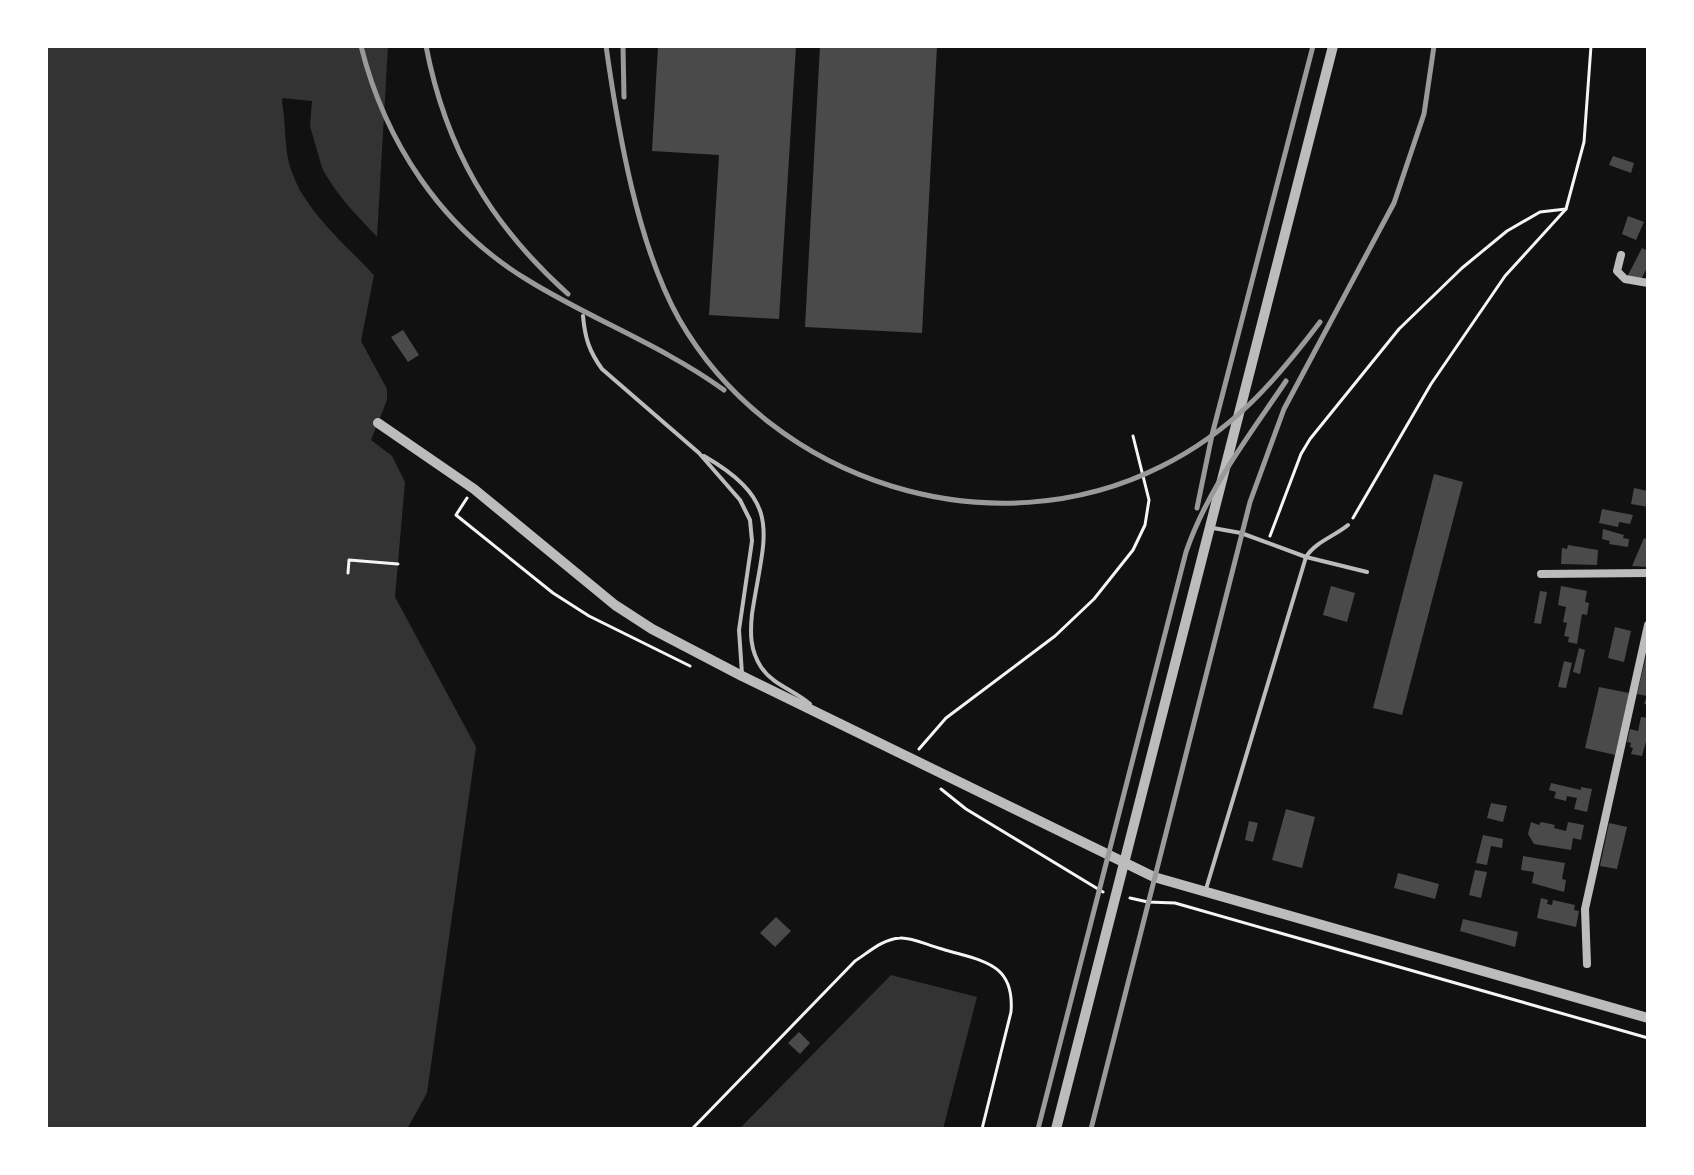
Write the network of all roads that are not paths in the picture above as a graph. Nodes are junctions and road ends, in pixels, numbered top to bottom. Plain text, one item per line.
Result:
1 (1333, 46) edge
2 (1621, 255) dead end
3 (1648, 283) edge
4 (583, 316) dead end
5 (378, 423) dead end
6 (699, 453) junction
7 (1348, 525) road end
8 (1211, 528) junction
9 (1306, 557) junction
10 (1367, 572) dead end
11 (1648, 573) edge
12 (1541, 574) dead end
13 (1648, 625) edge
14 (742, 676) junction
15 (824, 716) junction
16 (1123, 862) junction
17 (1206, 892) junction
18 (1587, 964) dead end
19 (1648, 1018) edge
20 (1056, 1129) edge

1 - 8 street
2 - 3 street
4 - 6 lane
5 - 14 street
6 - 14 lane
6 - 15 lane
7 - 9 lane
8 - 9 lane
8 - 16 street
9 - 10 lane
9 - 17 lane
11 - 12 street
13 - 18 street
14 - 15 street
15 - 16 street
16 - 17 street
16 - 20 street
17 - 19 street

